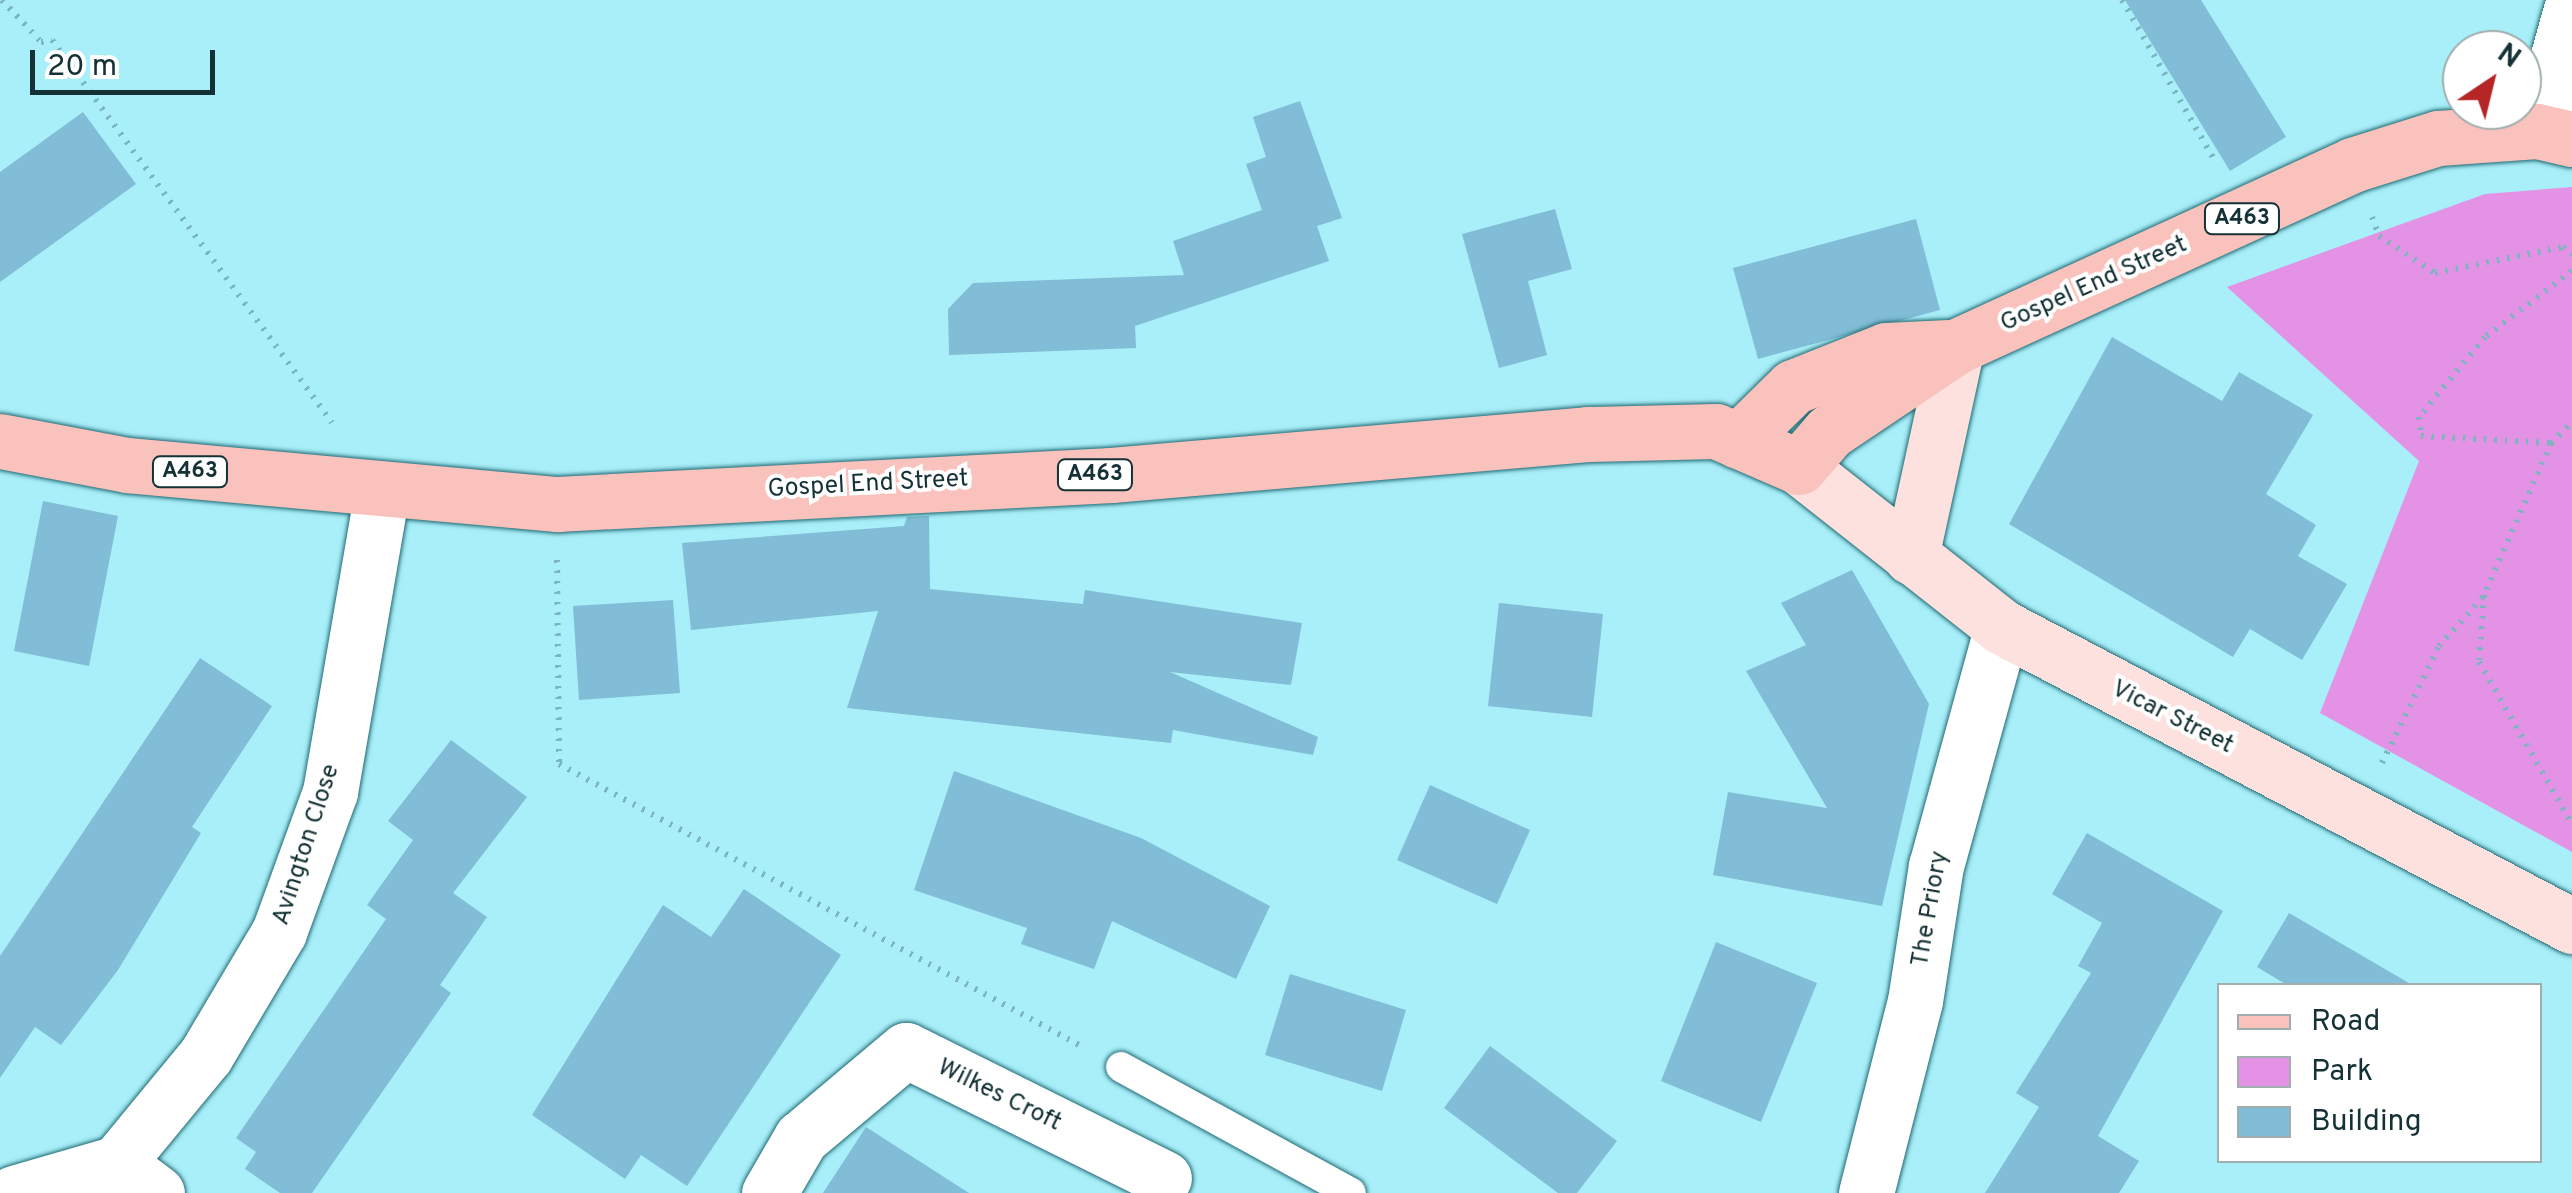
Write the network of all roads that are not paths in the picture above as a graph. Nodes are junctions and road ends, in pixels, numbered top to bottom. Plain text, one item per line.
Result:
1 (2572, 6) edge
2 (2554, 135) edge
3 (1958, 346) junction
4 (1738, 440) junction
5 (0, 442) edge
6 (1799, 467) junction
7 (382, 492) junction
8 (1911, 557) junction
9 (2002, 627) junction
10 (2572, 926) edge
11 (1121, 1068) road end
12 (137, 1178) edge
13 (1164, 1178) dead end
14 (14, 1193) edge
15 (769, 1193) edge
16 (1351, 1193) edge
17 (1866, 1193) edge

1 - 2 street
2 - 3 main road, Gospel End Street / A463
3 - 4 main road, Gospel End Street / A463
3 - 6 main road, Gospel End Street / A463
3 - 8 main road
4 - 6 main road, Gospel End Street / A463
4 - 7 main road, Gospel End Street / A463
5 - 7 main road, Gospel End Street / A463
6 - 8 main road, Vicar Street
7 - 12 street, Avington Close
8 - 9 main road, Vicar Street
9 - 10 main road, Vicar Street
9 - 17 street, The Priory
11 - 16 lane
12 - 14 street, Avington Close
13 - 15 street, Wilkes Croft

